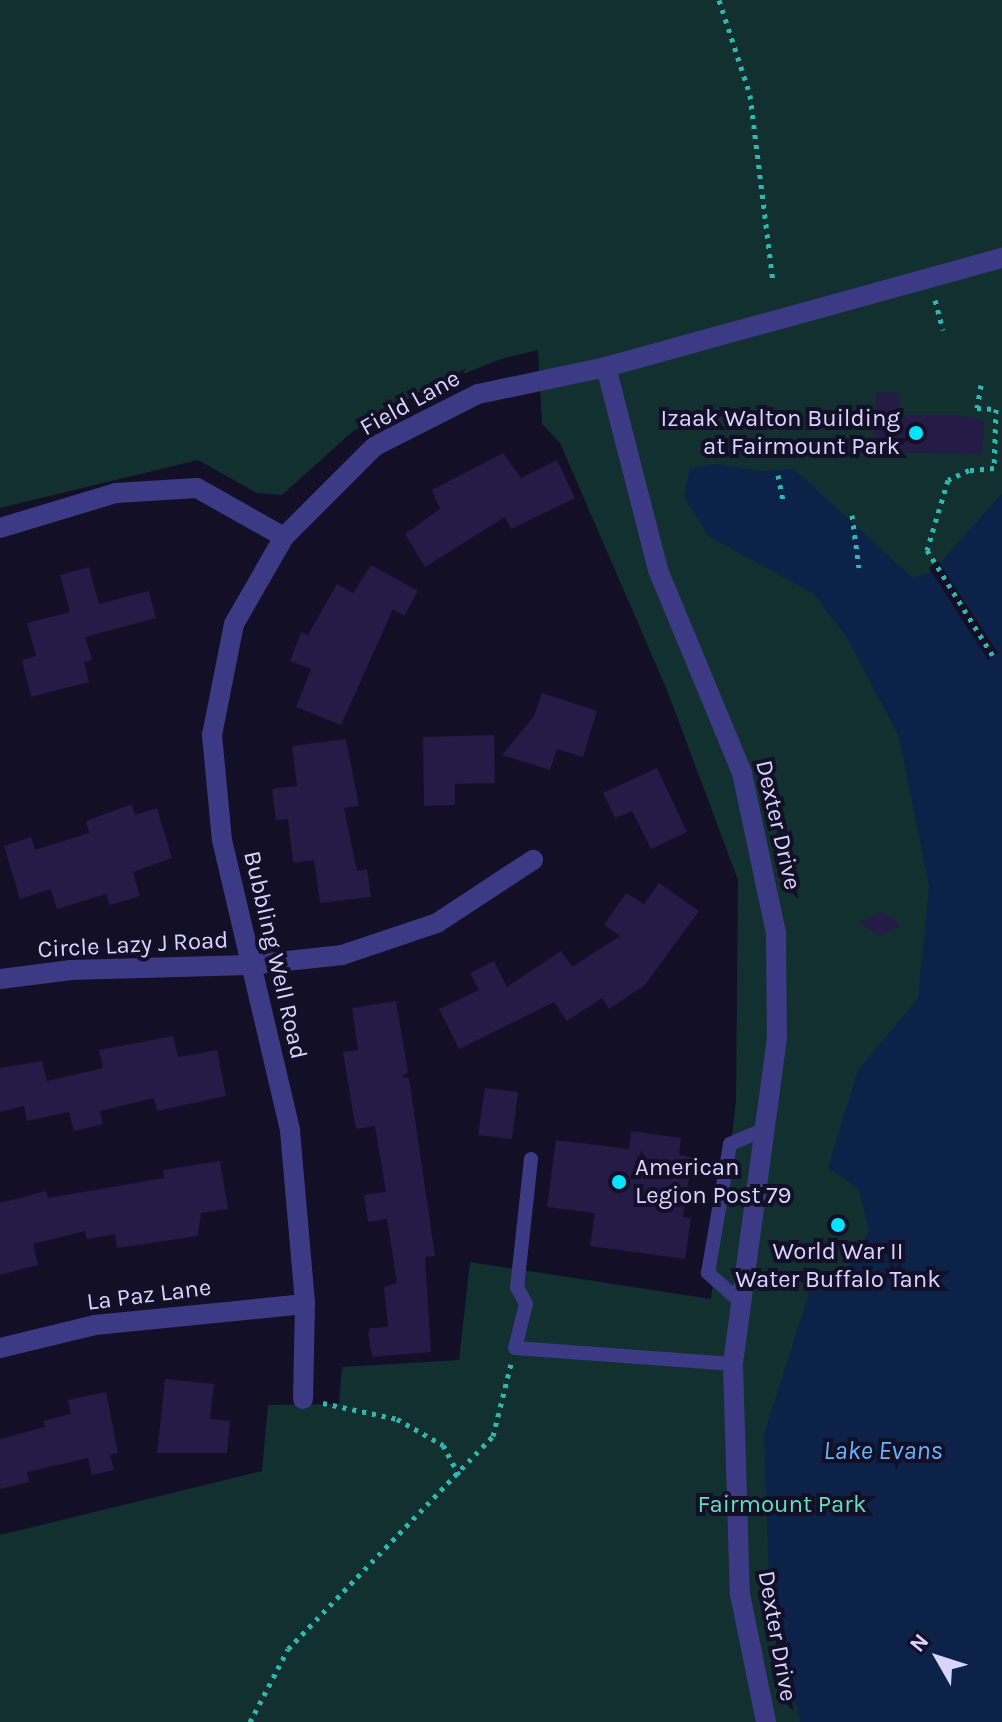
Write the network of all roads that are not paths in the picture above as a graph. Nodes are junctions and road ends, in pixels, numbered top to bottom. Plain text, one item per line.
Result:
1 (1002, 258) edge
2 (606, 367) junction
3 (0, 528) edge
4 (284, 537) junction
5 (533, 860) dead end
6 (249, 965) junction
7 (0, 979) edge
8 (766, 1129) junction
9 (531, 1159) dead end
10 (305, 1304) junction
11 (743, 1304) junction
12 (0, 1348) edge
13 (733, 1364) junction
14 (303, 1399) road end
15 (766, 1722) edge

1 - 2 street
2 - 4 street, Field Lane
2 - 8 street, Dexter Drive
3 - 4 street
4 - 6 street, Bubbling Well Road
5 - 6 street, Circle Lazy J Road
6 - 7 street, Circle Lazy J Road
6 - 10 street, Bubbling Well Road
8 - 11 street, Dexter Drive
8 - 11 lane
9 - 13 lane
10 - 12 street, La Paz Lane
10 - 14 street, Bubbling Well Road
11 - 13 street, Dexter Drive
13 - 15 street, Dexter Drive

